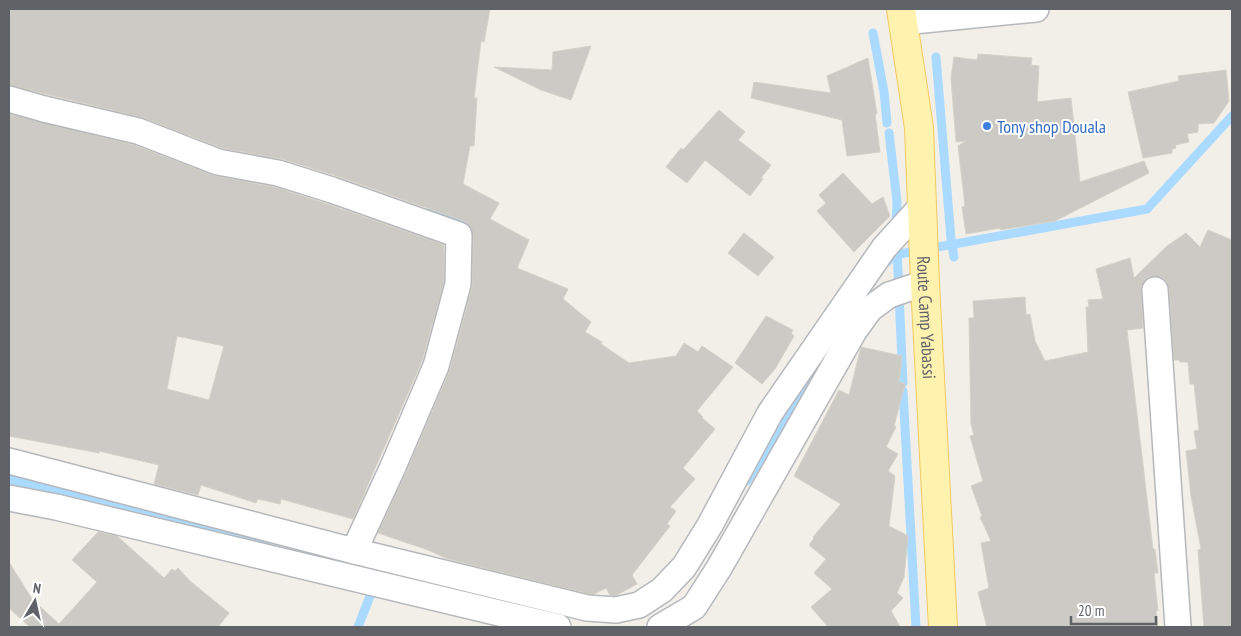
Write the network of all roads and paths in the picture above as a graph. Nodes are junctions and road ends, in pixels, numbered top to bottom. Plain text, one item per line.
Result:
1 (1036, 9) edge
2 (902, 15) edge
3 (9, 98) edge
4 (923, 217) junction
5 (925, 276) junction
6 (1155, 290) dead end
7 (9, 461) edge
8 (9, 498) edge
9 (354, 551) junction
10 (558, 627) edge
11 (660, 627) edge
12 (942, 627) edge
13 (1178, 627) edge

1 - 2 street
2 - 4 main road, Route Camp Yabassi
3 - 9 street
4 - 5 main road, Route Camp Yabassi
4 - 9 street
5 - 11 street
5 - 12 main road, Route Camp Yabassi
6 - 13 street
7 - 9 street
8 - 10 street

